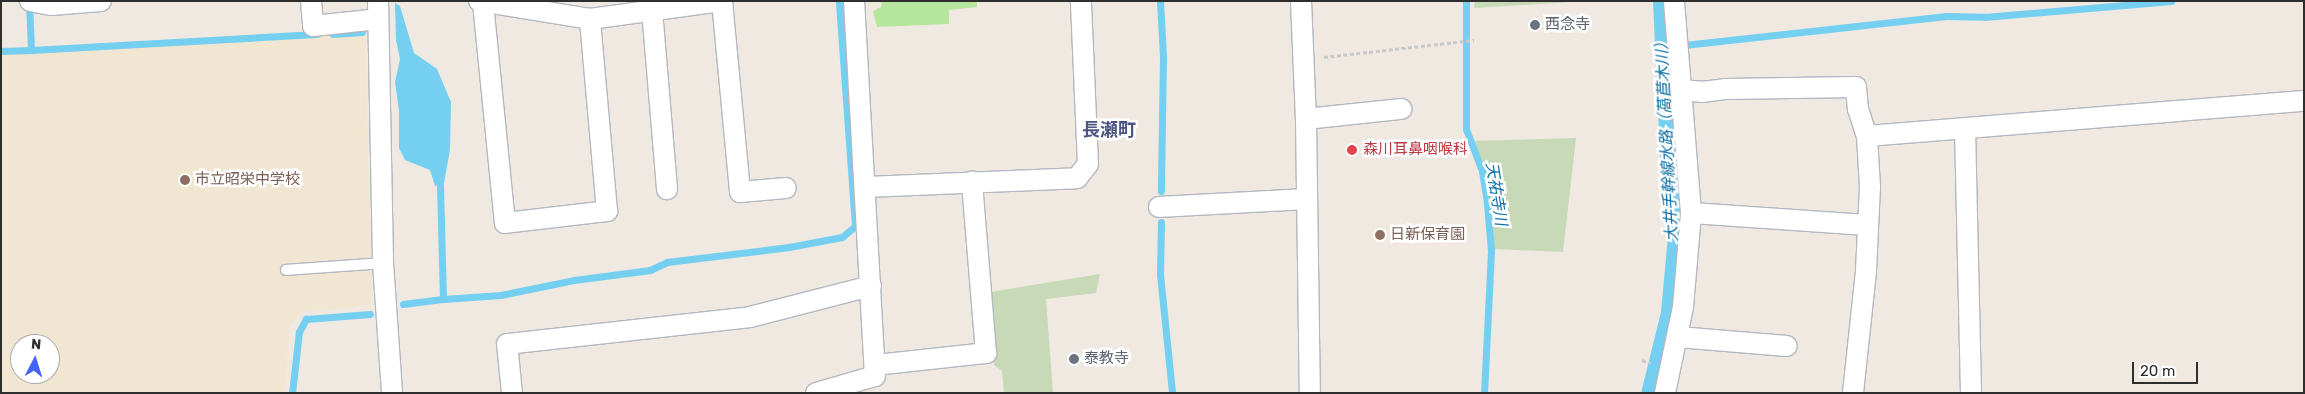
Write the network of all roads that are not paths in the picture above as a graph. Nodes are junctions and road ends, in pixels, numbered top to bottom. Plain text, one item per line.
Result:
1 (101, 1) edge
2 (312, 1) edge
3 (722, 1) edge
4 (854, 1) edge
5 (1081, 1) edge
6 (1301, 1) edge
7 (1674, 1) edge
8 (32, 2) edge
9 (481, 2) edge
10 (378, 10) edge
11 (652, 10) junction
12 (590, 19) junction
13 (1681, 90) junction
14 (2304, 100) edge
15 (1401, 109) dead end
16 (1306, 119) junction
17 (1964, 128) junction
18 (1867, 136) junction
19 (972, 182) junction
20 (866, 187) junction
21 (786, 188) dead end
22 (667, 189) dead end
23 (1306, 199) junction
24 (1160, 207) dead end
25 (1691, 214) junction
26 (1868, 225) junction
27 (383, 264) junction
28 (286, 270) dead end
29 (871, 286) junction
30 (1678, 337) junction
31 (1787, 346) dead end
32 (876, 378) edge
33 (392, 393) edge
34 (512, 393) edge
35 (816, 393) edge
36 (1310, 393) edge
37 (1666, 393) edge
38 (1853, 393) edge
39 (1971, 393) edge

1 - 8 street
2 - 10 street
3 - 11 street
3 - 21 street
4 - 20 street
5 - 19 street
6 - 16 street
7 - 13 street
9 - 12 street
9 - 12 street
10 - 27 street
11 - 12 street
11 - 22 street
13 - 18 street
13 - 25 street
14 - 17 street
15 - 16 street
16 - 23 street
17 - 18 street
17 - 39 street
18 - 26 street
19 - 20 street
19 - 32 street
20 - 29 street
23 - 24 street
23 - 36 street
25 - 26 street
25 - 30 street
26 - 38 street
27 - 28 lane
27 - 33 street
29 - 32 street
29 - 34 street
30 - 31 street
30 - 37 street
32 - 35 street

